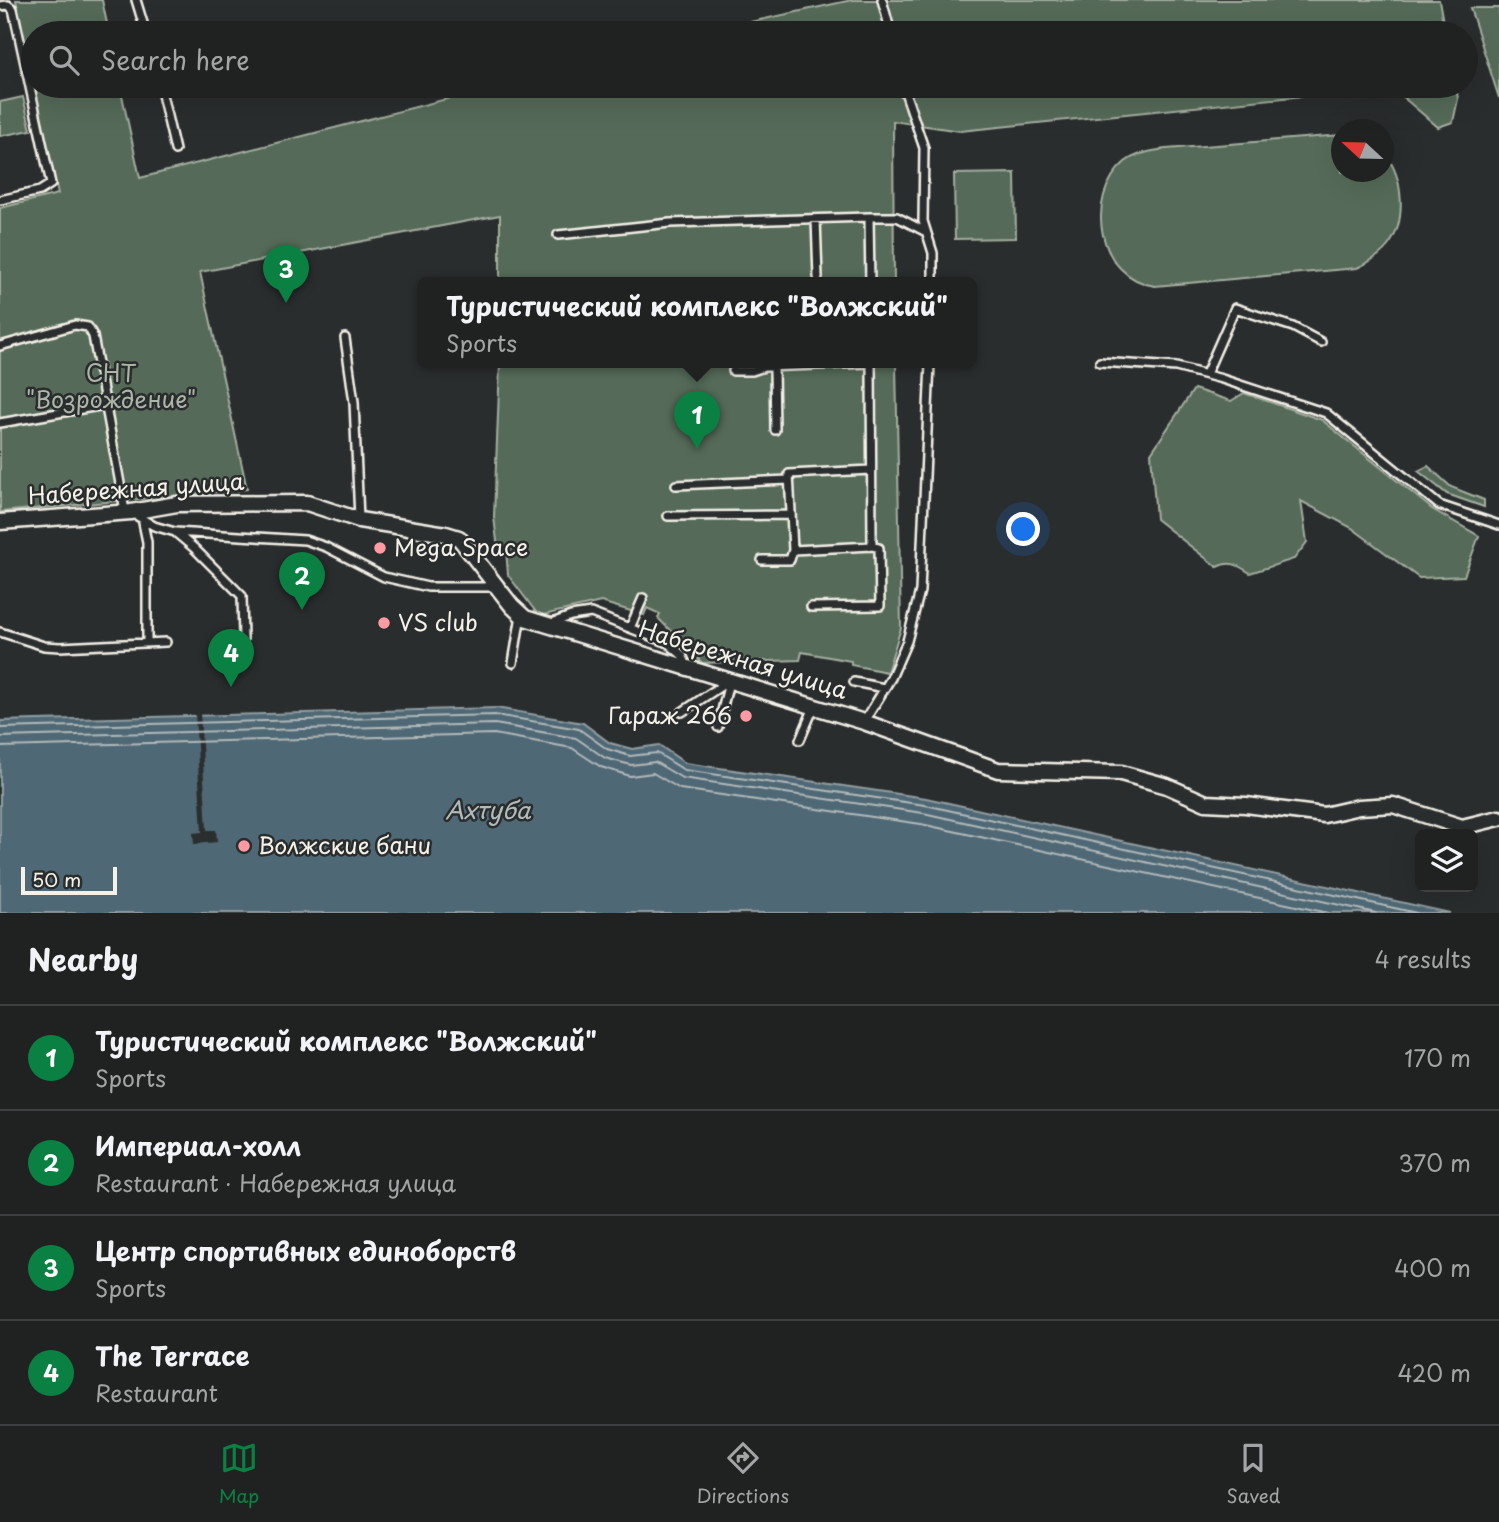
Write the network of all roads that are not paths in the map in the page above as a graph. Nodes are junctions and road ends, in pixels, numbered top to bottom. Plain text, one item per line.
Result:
1 (136, 0) edge
2 (882, 0) edge
3 (0, 6) edge
4 (142, 21) edge
5 (888, 21) edge
6 (21, 46) edge
7 (32, 98) edge
8 (163, 98) edge
9 (908, 98) edge
10 (175, 150) dead end
11 (0, 200) edge
12 (869, 217) junction
13 (816, 219) junction
14 (927, 233) junction
15 (558, 235) dead end
16 (818, 277) dead end
17 (870, 277) edge
18 (933, 277) edge
19 (345, 338) dead end
20 (1321, 342) dead end
21 (0, 346) edge
22 (1100, 362) dead end
23 (764, 368) edge
24 (774, 368) edge
25 (870, 368) edge
26 (930, 368) edge
27 (733, 371) dead end
28 (1206, 374) junction
29 (105, 405) junction
30 (0, 423) edge
31 (775, 430) dead end
32 (871, 470) junction
33 (789, 480) junction
34 (676, 485) dead end
35 (133, 514) junction
36 (791, 515) junction
37 (668, 516) dead end
38 (359, 520) junction
39 (0, 522) edge
40 (1499, 526) edge
41 (175, 533) junction
42 (872, 546) junction
43 (793, 550) junction
44 (762, 560) dead end
45 (497, 587) junction
46 (643, 598) dead end
47 (811, 607) dead end
48 (521, 614) junction
49 (545, 626) junction
50 (630, 628) junction
51 (0, 632) edge
52 (243, 639) dead end
53 (166, 642) dead end
54 (147, 643) junction
55 (513, 663) dead end
56 (688, 669) junction
57 (729, 682) junction
58 (854, 682) dead end
59 (884, 688) junction
60 (814, 707) junction
61 (682, 712) dead end
62 (864, 722) junction
63 (718, 727) dead end
64 (800, 740) dead end
65 (1499, 818) edge

1 - 4 lane
2 - 5 lane
3 - 6 lane
7 - 11 lane
8 - 10 lane
9 - 14 lane
12 - 13 lane
12 - 14 lane
12 - 17 lane
13 - 15 lane
13 - 16 lane
14 - 18 lane
19 - 38 lane
20 - 28 lane
21 - 29 lane
22 - 28 lane
23 - 27 lane
24 - 31 lane
25 - 32 lane
26 - 59 lane
28 - 40 lane
29 - 30 lane
29 - 35 lane
32 - 33 lane
32 - 42 lane
33 - 34 lane
33 - 36 lane
35 - 38 street, Набережная улица
35 - 39 street, Набережная улица
35 - 41 lane
35 - 54 lane
36 - 37 lane
36 - 43 lane
38 - 45 street, Набережная улица
41 - 45 lane
41 - 52 lane
42 - 43 lane
42 - 47 lane
43 - 44 lane
45 - 48 street, Набережная улица
46 - 50 lane
48 - 49 street, Набережная улица
48 - 55 lane
49 - 50 lane
49 - 56 street, Набережная улица
50 - 56 lane
51 - 54 lane
53 - 54 lane
56 - 57 street, Набережная улица
57 - 60 street, Набережная улица
57 - 61 lane
57 - 63 lane
58 - 59 lane
59 - 62 lane
60 - 62 street, Набережная улица
60 - 64 lane
62 - 65 street, Набережная улица

